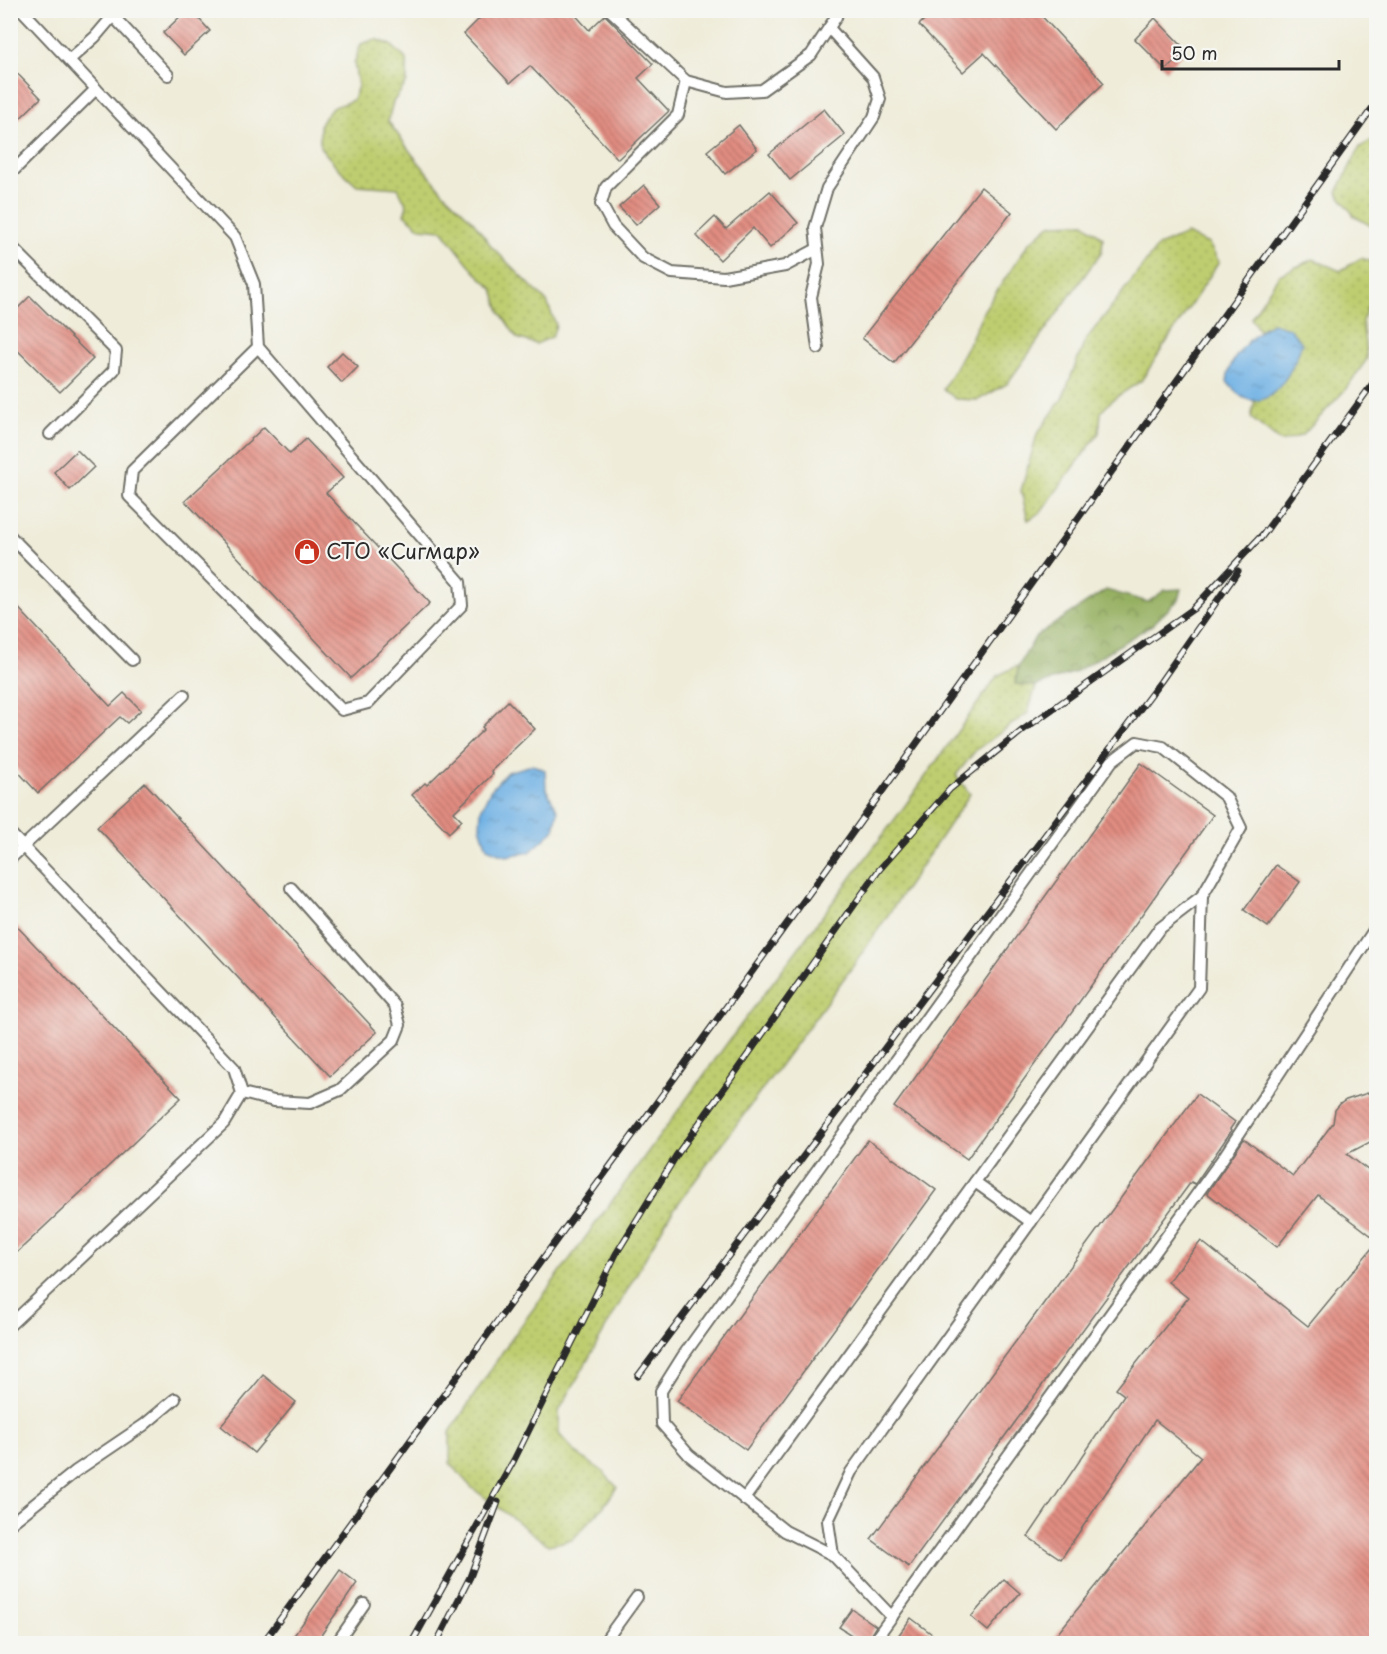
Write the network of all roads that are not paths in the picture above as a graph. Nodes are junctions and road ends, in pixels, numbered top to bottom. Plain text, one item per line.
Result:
1 (22, 10) edge
2 (610, 10) edge
3 (838, 10) edge
4 (115, 13) edge
5 (829, 28) junction
6 (69, 60) junction
7 (168, 75) dead end
8 (686, 81) junction
9 (96, 89) junction
10 (10, 174) edge
11 (10, 245) edge
12 (817, 249) junction
13 (258, 347) junction
14 (818, 348) dead end
15 (50, 434) dead end
16 (10, 536) edge
17 (132, 660) dead end
18 (184, 695) dead end
19 (10, 833) edge
20 (23, 847) junction
21 (10, 860) edge
22 (291, 888) dead end
23 (1202, 896) junction
24 (1377, 927) edge
25 (242, 1093) junction
26 (975, 1182) junction
27 (1031, 1222) junction
28 (10, 1325) edge
29 (175, 1399) dead end
30 (744, 1499) junction
31 (10, 1524) edge
32 (833, 1555) junction
33 (638, 1597) dead end
34 (364, 1604) dead end
35 (892, 1617) junction
36 (336, 1644) edge
37 (603, 1644) edge
38 (873, 1644) edge

1 - 6 lane
2 - 8 lane
3 - 5 lane
4 - 6 lane
4 - 7 lane
5 - 8 lane
5 - 12 lane
6 - 9 lane
8 - 12 lane
9 - 10 lane
9 - 13 lane
11 - 15 lane
12 - 14 lane
13 - 13 lane
16 - 17 lane
18 - 20 lane
19 - 20 lane
20 - 21 lane
20 - 25 lane
22 - 25 lane
23 - 26 lane
23 - 27 lane
23 - 30 lane
24 - 35 lane
25 - 28 lane
26 - 27 lane
26 - 30 lane
27 - 32 lane
29 - 31 lane
30 - 32 lane
32 - 35 lane
33 - 37 lane
34 - 36 lane
35 - 38 lane

